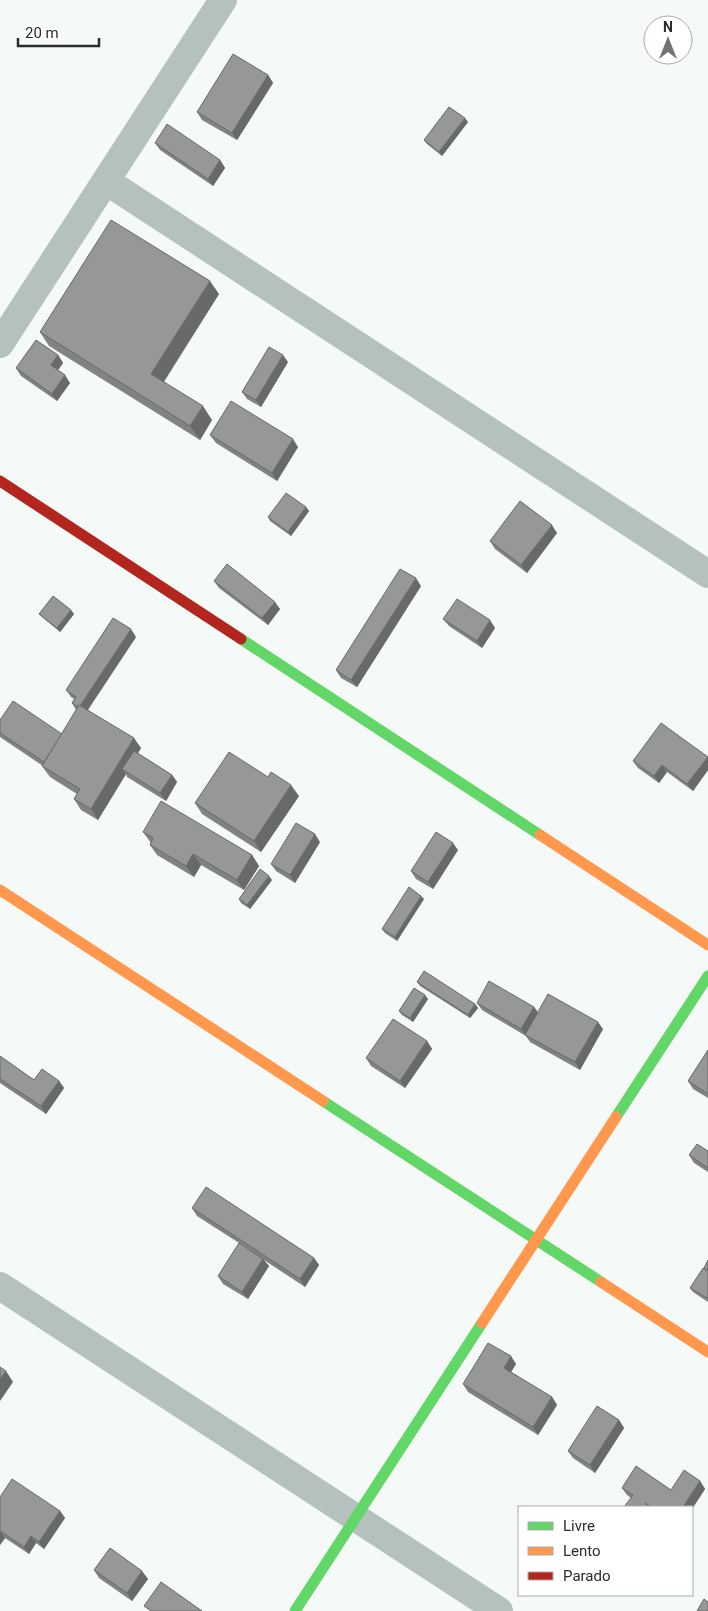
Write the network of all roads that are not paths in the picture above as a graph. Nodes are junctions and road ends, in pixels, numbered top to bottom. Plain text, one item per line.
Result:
1 (223, 0) edge
2 (106, 182) junction
3 (0, 344) edge
4 (0, 481) edge
5 (708, 574) edge
6 (0, 890) edge
7 (708, 945) edge
8 (708, 976) edge
9 (537, 1240) junction
10 (0, 1286) edge
11 (708, 1352) edge
12 (356, 1518) junction
13 (295, 1611) edge
14 (498, 1611) edge

1 - 2 street
2 - 3 street
2 - 5 street
4 - 7 street
6 - 9 street
8 - 9 street
9 - 11 street
9 - 12 street
10 - 12 street
12 - 13 street
12 - 14 street

